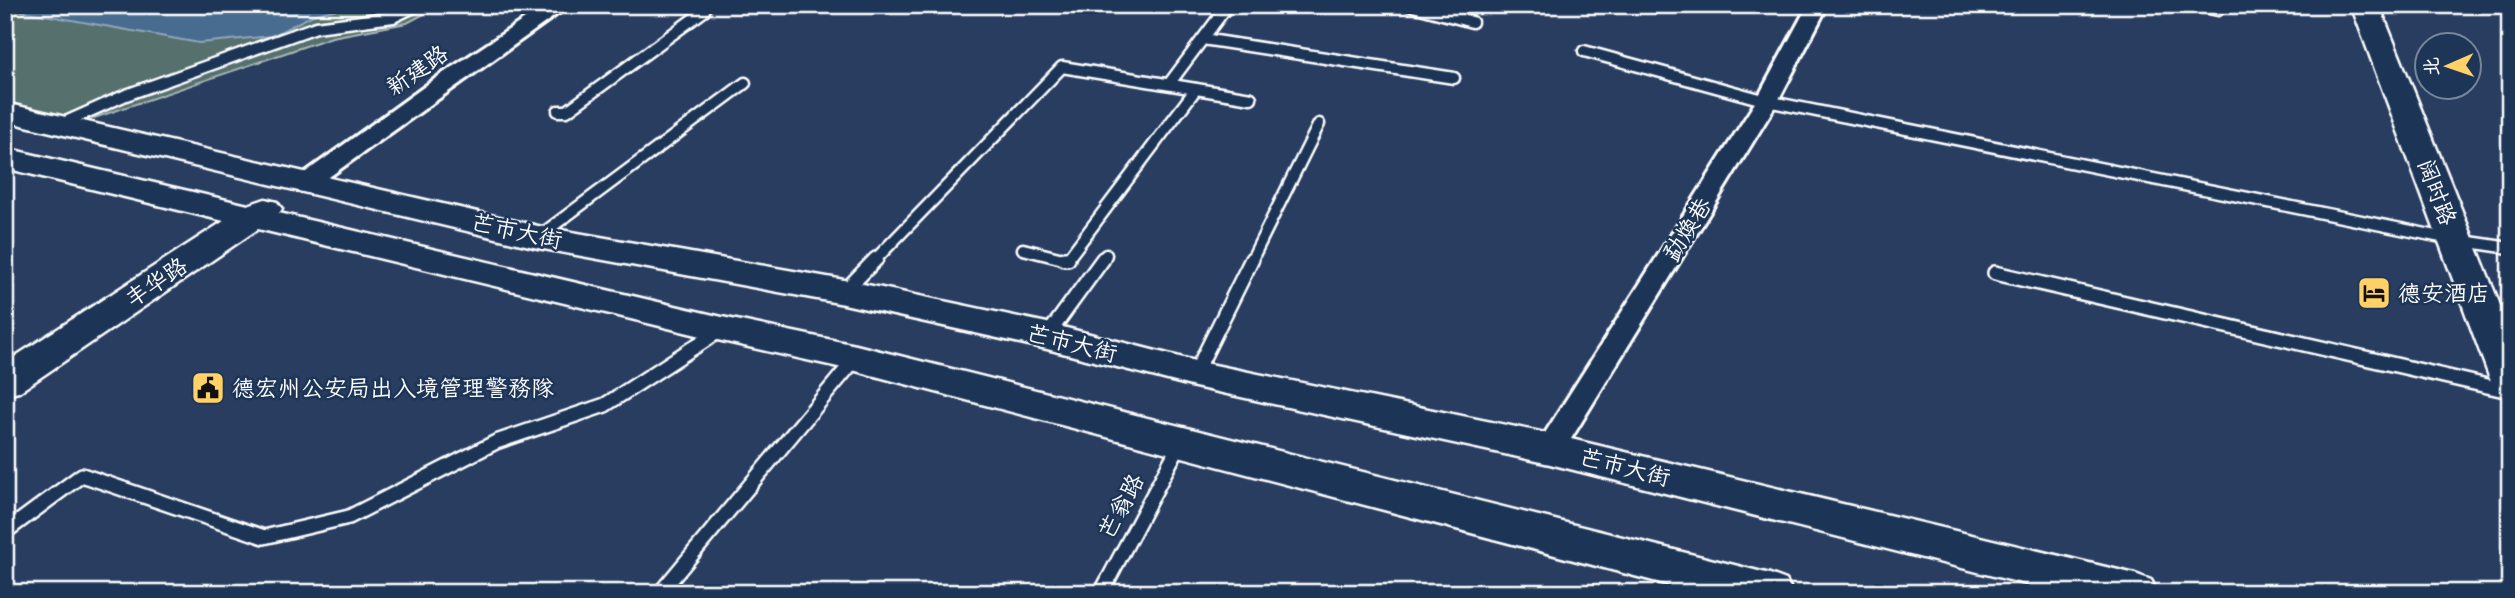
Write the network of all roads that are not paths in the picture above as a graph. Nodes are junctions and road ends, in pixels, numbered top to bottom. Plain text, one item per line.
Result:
1 (418, 5) edge
2 (561, 5) edge
3 (704, 5) edge
4 (1228, 5) edge
5 (1409, 5) edge
6 (1818, 5) edge
7 (2195, 5) edge
8 (2365, 5) edge
9 (2218, 10) dead end
10 (1472, 22) dead end
11 (1203, 39) junction
12 (1584, 51) dead end
13 (1454, 78) dead end
14 (745, 83) dead end
15 (1169, 85) junction
16 (1196, 89) junction
17 (1251, 98) dead end
18 (1767, 101) junction
19 (558, 111) dead end
20 (5, 112) edge
21 (61, 124) junction
22 (1319, 124) dead end
23 (5, 158) edge
24 (307, 182) junction
25 (253, 217) junction
26 (538, 237) junction
27 (2456, 240) junction
28 (2510, 248) edge
29 (1023, 249) dead end
30 (1107, 255) dead end
31 (1995, 273) dead end
32 (844, 292) junction
33 (722, 329) junction
34 (1047, 336) junction
35 (856, 358) junction
36 (1195, 374) junction
37 (2508, 376) edge
38 (5, 382) edge
39 (1182, 440) junction
40 (1550, 449) junction
41 (5, 532) edge
42 (660, 593) edge
43 (1101, 593) edge
44 (1770, 593) edge
45 (2135, 593) edge

1 - 21 lane
2 - 24 street, 新建路
3 - 19 lane
4 - 11 lane
5 - 10 lane
6 - 18 street, 勐焕巷
7 - 9 lane
8 - 27 main road, 阔时路
11 - 13 lane
11 - 15 lane
12 - 18 lane
14 - 26 lane
15 - 16 lane
15 - 32 lane
16 - 17 lane
16 - 29 lane
18 - 27 lane
18 - 40 street, 勐焕巷
20 - 21 main road, 芒市大街
21 - 24 main road, 芒市大街
22 - 36 lane
23 - 25 main road, 芒市大街
24 - 25 main road, 丰华路
24 - 26 main road, 芒市大街
25 - 33 main road, 芒市大街
25 - 38 main road, 丰华路
26 - 32 main road, 芒市大街
27 - 28 lane
27 - 37 main road, 阔时路
30 - 34 lane
31 - 37 lane
32 - 34 main road, 芒市大街
33 - 35 main road, 芒市大街
33 - 41 lane
34 - 36 main road, 芒市大街
35 - 39 main road, 芒市大街
35 - 42 lane
36 - 40 main road, 芒市大街
39 - 43 lane, 芒翁路
39 - 44 main road, 芒市大街
40 - 45 main road, 芒市大街

